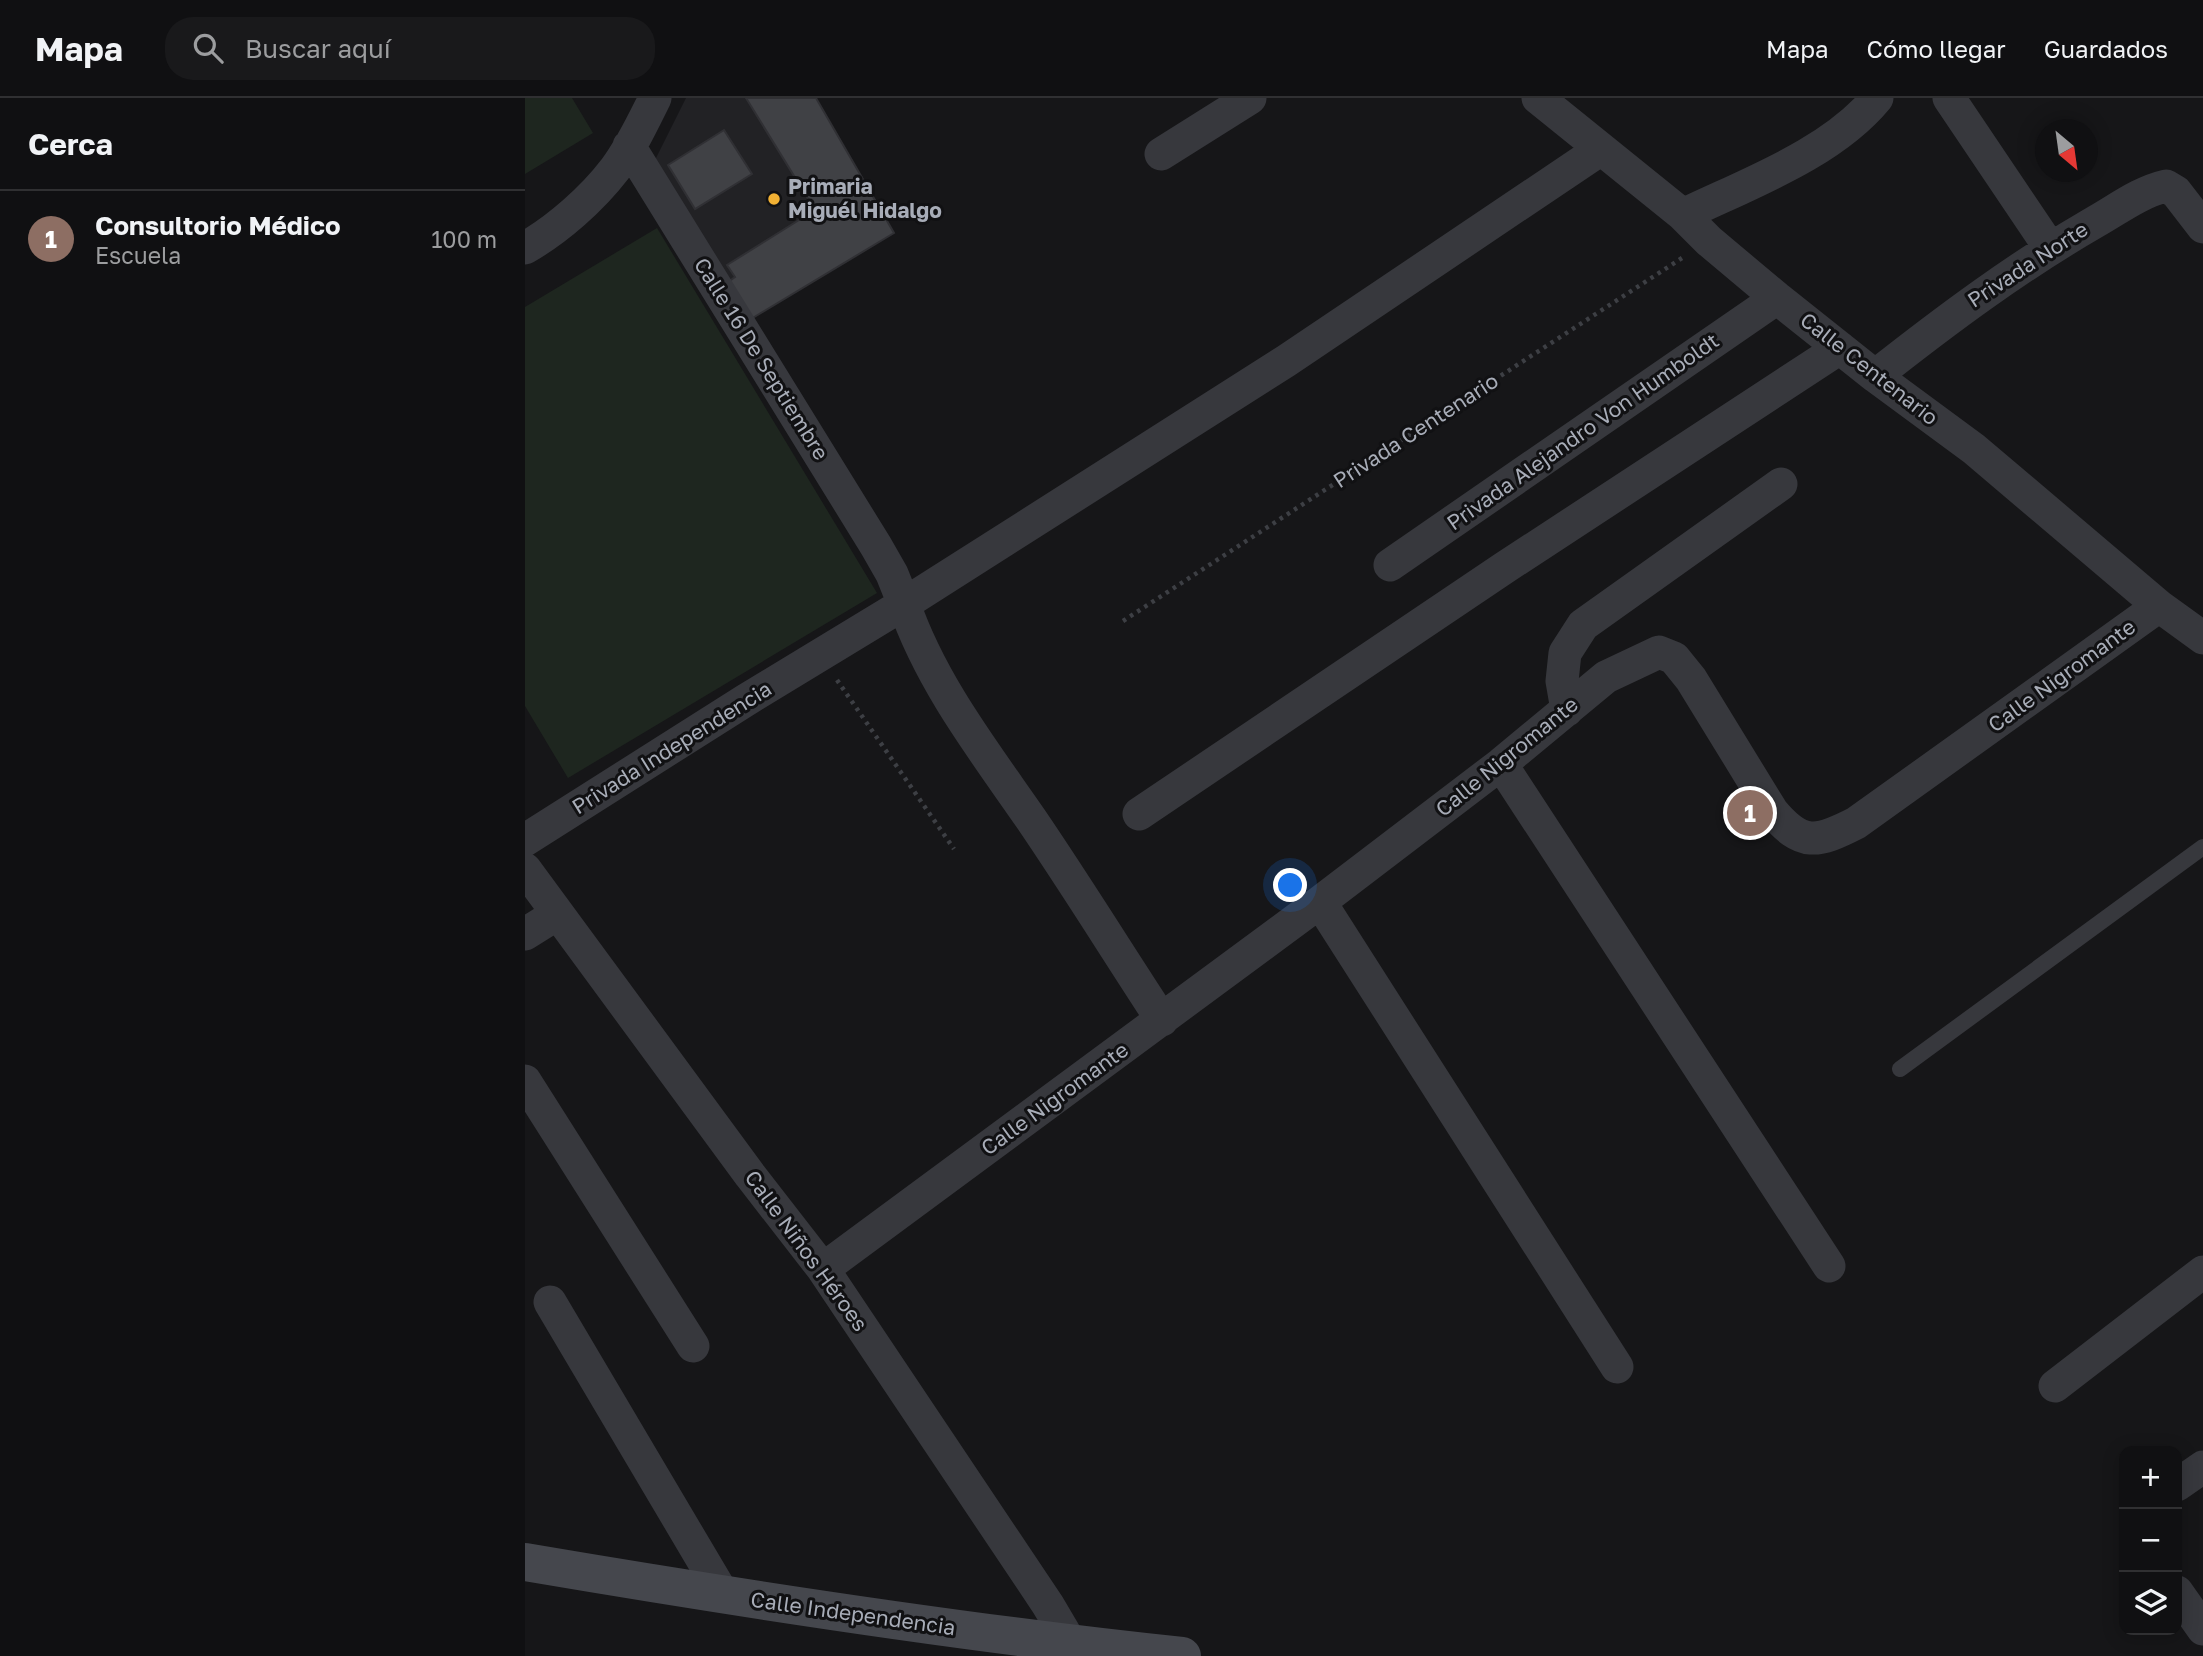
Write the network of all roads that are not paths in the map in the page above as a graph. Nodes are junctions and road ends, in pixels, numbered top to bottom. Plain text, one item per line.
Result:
1 (655, 98) edge
2 (1250, 98) edge
3 (1538, 98) edge
4 (1949, 98) edge
5 (1872, 104) edge
6 (629, 146) junction
7 (1601, 149) junction
8 (1161, 155) dead end
9 (1683, 215) junction
10 (2195, 216) edge
11 (525, 248) edge
12 (2050, 248) junction
13 (1777, 298) junction
14 (1840, 348) junction
15 (1875, 376) junction
16 (1781, 484) dead end
17 (1390, 565) dead end
18 (904, 604) junction
19 (2159, 606) junction
20 (2202, 636) edge
21 (1567, 710) junction
22 (1501, 764) junction
23 (1139, 814) dead end
24 (525, 840) edge
25 (2203, 847) edge
26 (525, 869) edge
27 (1319, 902) junction
28 (557, 914) junction
29 (525, 934) edge
30 (1162, 1020) junction
31 (1900, 1069) dead end
32 (525, 1081) edge
33 (1829, 1266) dead end
34 (823, 1269) junction
35 (2203, 1272) edge
36 (550, 1302) dead end
37 (693, 1346) dead end
38 (1617, 1367) dead end
39 (2055, 1386) dead end
40 (2203, 1467) edge
41 (2182, 1482) edge
42 (525, 1562) edge
43 (724, 1596) junction
44 (2182, 1599) edge
45 (2203, 1629) edge
46 (1071, 1644) junction
47 (1182, 1656) edge

1 - 6 street
2 - 8 street
3 - 7 street, Calle Centenario
4 - 12 street
5 - 9 street
6 - 11 street
6 - 18 street, Calle 16 De Septiembre
7 - 9 street, Calle Centenario
7 - 18 street, Privada Independencia
9 - 13 street, Calle Centenario
10 - 12 street, Privada Norte
12 - 15 street, Privada Norte
13 - 14 street, Calle Centenario
13 - 17 street, Privada Alejandro Von Humboldt
14 - 15 street, Calle Centenario
14 - 23 street
15 - 19 street, Calle Centenario
16 - 21 street
18 - 24 street, Privada Independencia
18 - 30 street
19 - 20 street, Calle Centenario
19 - 21 street, Calle Nigromante
21 - 22 street, Calle Nigromante
22 - 27 street, Calle Nigromante
22 - 33 street
25 - 31 lane
26 - 28 street, Calle Niños Héroes
27 - 30 street, Calle Nigromante
27 - 38 street
28 - 29 street
28 - 34 street, Calle Niños Héroes
30 - 34 street, Calle Nigromante
32 - 37 street
34 - 46 street, Calle Niños Héroes
35 - 39 street
36 - 43 street
40 - 41 street
42 - 43 main road, Calle Independencia
43 - 46 main road, Calle Independencia
44 - 45 street
46 - 47 main road, Calle Independencia

